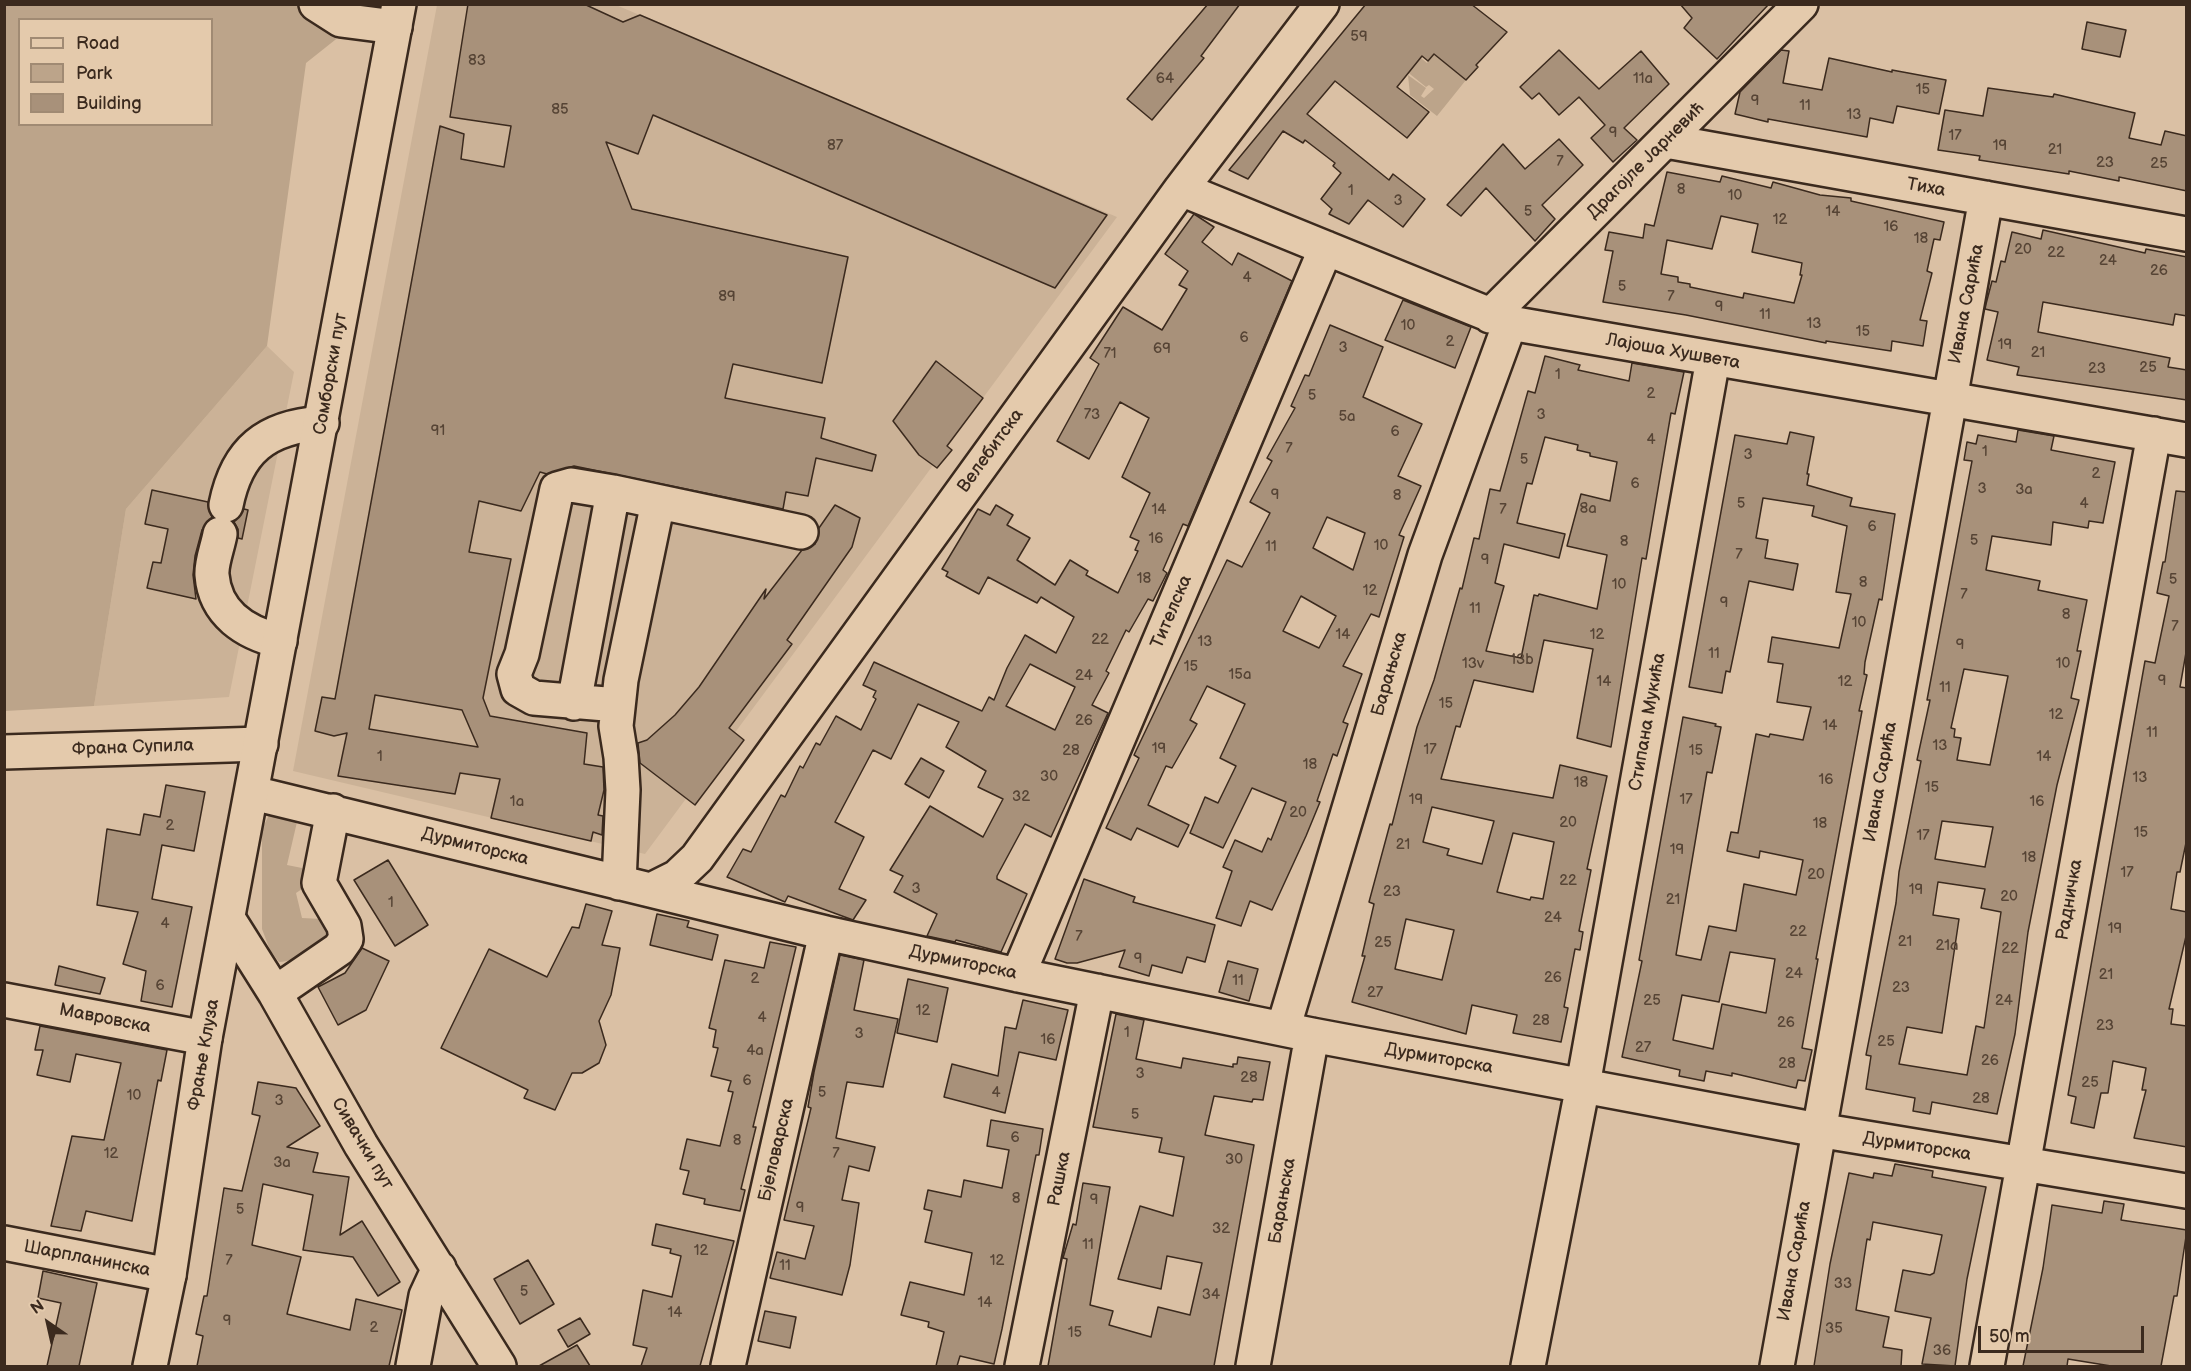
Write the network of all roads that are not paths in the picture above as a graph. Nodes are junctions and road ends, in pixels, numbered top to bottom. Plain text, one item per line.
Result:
1 (316, 4) edge
2 (1322, 4) edge
3 (1802, 4) edge
4 (397, 16) edge
5 (1665, 141) junction
6 (1181, 189) junction
7 (1986, 198) junction
8 (2187, 234) edge
9 (1326, 248) junction
10 (1500, 320) junction
11 (1713, 359) junction
12 (1949, 400) junction
13 (322, 423) junction
14 (2154, 434) junction
15 (2187, 440) edge
16 (613, 492) junction
17 (658, 502) junction
18 (801, 532) dead end
19 (280, 641) junction
20 (574, 703) junction
21 (618, 705) junction
22 (261, 744) junction
23 (4, 752) edge
24 (253, 793) junction
25 (333, 811) junction
26 (686, 870) junction
27 (619, 883) junction
28 (653, 889) junction
29 (697, 902) junction
30 (230, 920) junction
31 (826, 933) junction
32 (1018, 975) junction
33 (1097, 991) junction
34 (275, 993) junction
35 (4, 1000) edge
36 (1298, 1032) junction
37 (205, 1038) junction
38 (1583, 1085) junction
39 (1818, 1130) junction
40 (2023, 1164) junction
41 (2187, 1191) edge
42 (4, 1244) edge
43 (439, 1268) junction
44 (169, 1275) junction
45 (150, 1366) edge
46 (412, 1366) edge
47 (499, 1366) edge
48 (728, 1366) edge
49 (1022, 1366) edge
50 (1253, 1366) edge
51 (1528, 1366) edge
52 (1777, 1366) edge
53 (1987, 1366) edge

1 - 4 street
2 - 6 street, Велебитска
3 - 5 street, Драгојле Јарневић
4 - 13 street, Сомборски пут
5 - 7 street, Тиха
5 - 10 street, Драгојле Јарневић
6 - 9 street, Лајоша Хушвета
6 - 26 street, Велебитска
7 - 8 street, Тиха
7 - 12 street, Ивана Сарића
9 - 10 street, Лајоша Хушвета
9 - 32 street, Тителска
10 - 11 street, Лајоша Хушвета
10 - 36 street, Барањска
11 - 12 street, Лајоша Хушвета
11 - 38 street, Стипана Мукића
12 - 14 street, Лајоша Хушвета
12 - 39 street, Ивана Сарића
13 - 19 street, Сомборски пут
13 - 19 street
14 - 15 street, Лајоша Хушвета
14 - 40 street, Радничка
16 - 17 street
16 - 20 street
16 - 20 street
17 - 18 street
17 - 21 street
19 - 22 street, Сомборски пут
20 - 21 street
21 - 27 street
22 - 23 street, Франа Супила
22 - 24 street, Фрање Клуза
24 - 25 street, Дурмиторска
24 - 30 street, Фрање Клуза
25 - 27 street, Дурмиторска
25 - 34 street
26 - 28 street, Велебитска
26 - 29 street
27 - 28 street, Дурмиторска
28 - 29 street, Дурмиторска
29 - 31 street, Дурмиторска
30 - 34 street, Сивачки пут
30 - 37 street, Фрање Клуза
31 - 32 street, Дурмиторска
31 - 48 street, Бјеловарска
32 - 33 street, Дурмиторска
33 - 36 street, Дурмиторска
33 - 49 street, Рашка
34 - 43 street, Сивачки пут
35 - 37 street, Мавровска
36 - 38 street, Дурмиторска
36 - 50 street, Барањска
37 - 44 street, Фрање Клуза
38 - 39 street, Дурмиторска
38 - 51 street, Стипана Мукића
39 - 40 street, Дурмиторска
39 - 52 street, Ивана Сарића
40 - 41 street, Дурмиторска
40 - 53 street, Радничка
42 - 44 street, Шарпланинска
43 - 46 street
43 - 47 street, Сивачки пут
44 - 45 street, Фрање Клуза

